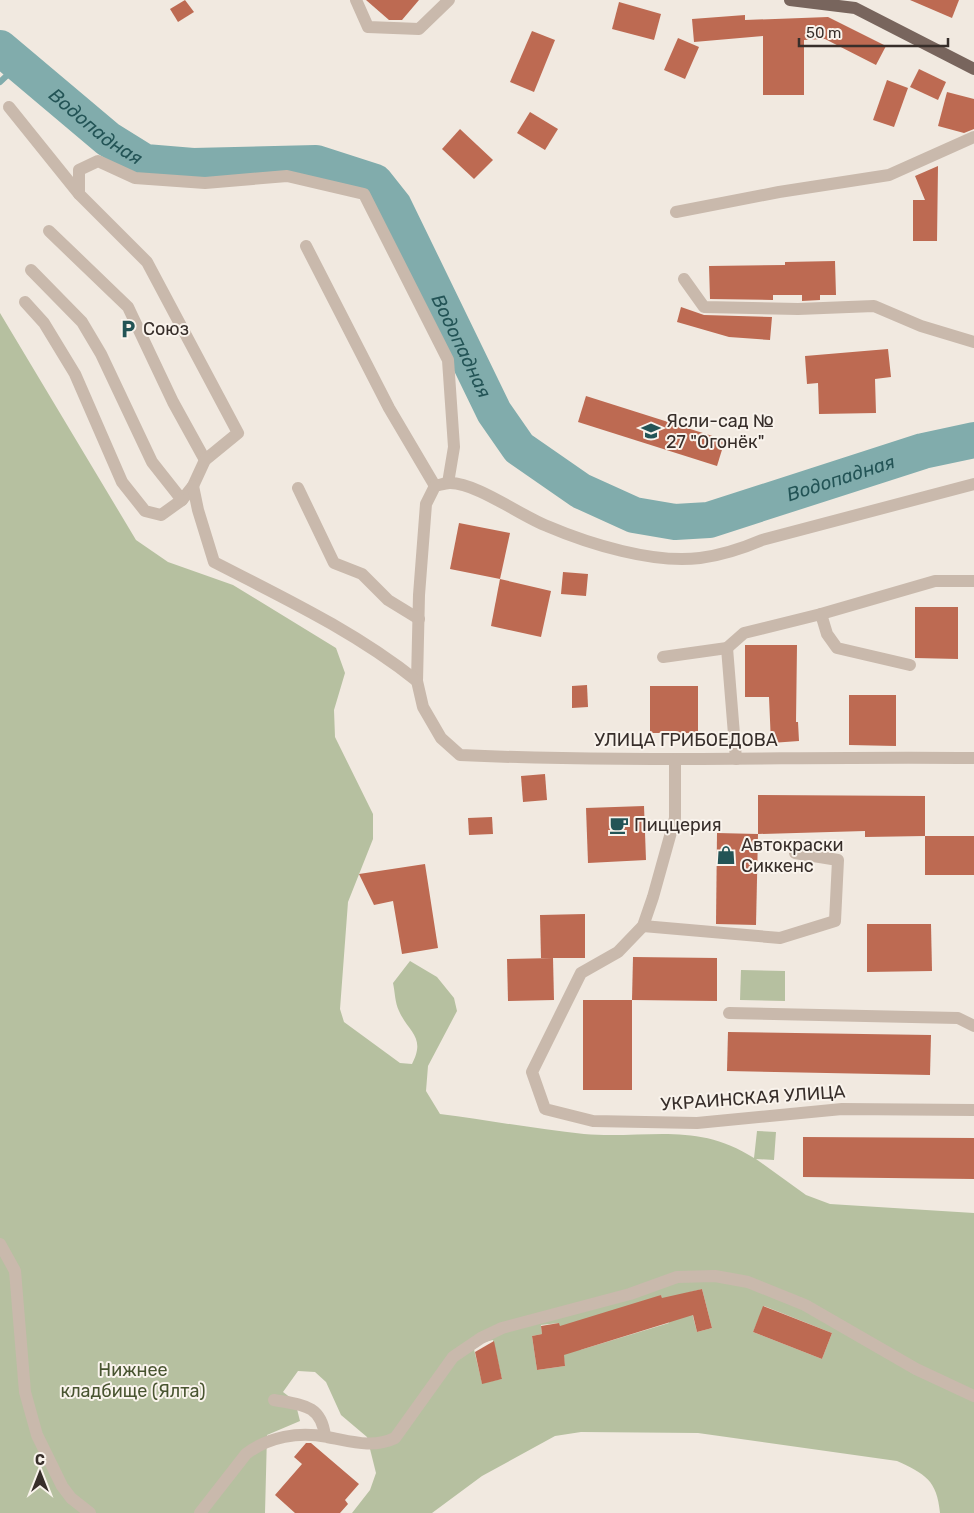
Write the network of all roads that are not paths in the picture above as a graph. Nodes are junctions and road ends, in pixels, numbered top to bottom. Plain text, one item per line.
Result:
1 (356, 0) edge
2 (449, 0) edge
3 (790, 0) edge
4 (974, 69) edge
5 (9, 107) dead end
6 (974, 138) edge
7 (79, 194) junction
8 (676, 212) dead end
9 (49, 231) dead end
10 (306, 246) dead end
11 (31, 270) dead end
12 (684, 279) dead end
13 (25, 302) dead end
14 (974, 342) edge
15 (204, 460) junction
16 (448, 482) junction
17 (974, 484) edge
18 (194, 486) junction
19 (435, 486) junction
20 (298, 488) dead end
21 (182, 500) junction
22 (974, 581) edge
23 (821, 614) junction
24 (419, 618) junction
25 (727, 648) junction
26 (663, 657) dead end
27 (910, 665) dead end
28 (418, 681) junction
29 (736, 758) junction
30 (974, 758) edge
31 (675, 760) junction
32 (795, 853) dead end
33 (643, 926) junction
34 (729, 1013) dead end
35 (974, 1026) edge
36 (974, 1110) edge
37 (0, 1244) edge
38 (974, 1396) edge
39 (274, 1400) dead end
40 (325, 1436) junction
41 (90, 1513) edge
42 (200, 1513) edge

1 - 2 street
3 - 4 main road
5 - 7 street
6 - 8 street
7 - 15 street
7 - 16 street
9 - 15 street
10 - 19 street
11 - 21 street
12 - 14 street
13 - 21 street
15 - 18 street
16 - 17 street
16 - 19 street
18 - 21 street
18 - 28 street
19 - 24 street, УЛИЦА ГРИБОЕДОВА
20 - 24 street
22 - 23 street
23 - 25 street
23 - 27 street
24 - 28 street, УЛИЦА ГРИБОЕДОВА
25 - 26 street
25 - 29 street
28 - 31 street, УЛИЦА ГРИБОЕДОВА
29 - 30 street, УЛИЦА ГРИБОЕДОВА
29 - 31 street, УЛИЦА ГРИБОЕДОВА
31 - 33 street, УКРАИНСКАЯ УЛИЦА
32 - 33 street
33 - 36 street, УКРАИНСКАЯ УЛИЦА
34 - 35 street
37 - 41 street
38 - 40 street
39 - 40 street
40 - 42 street

